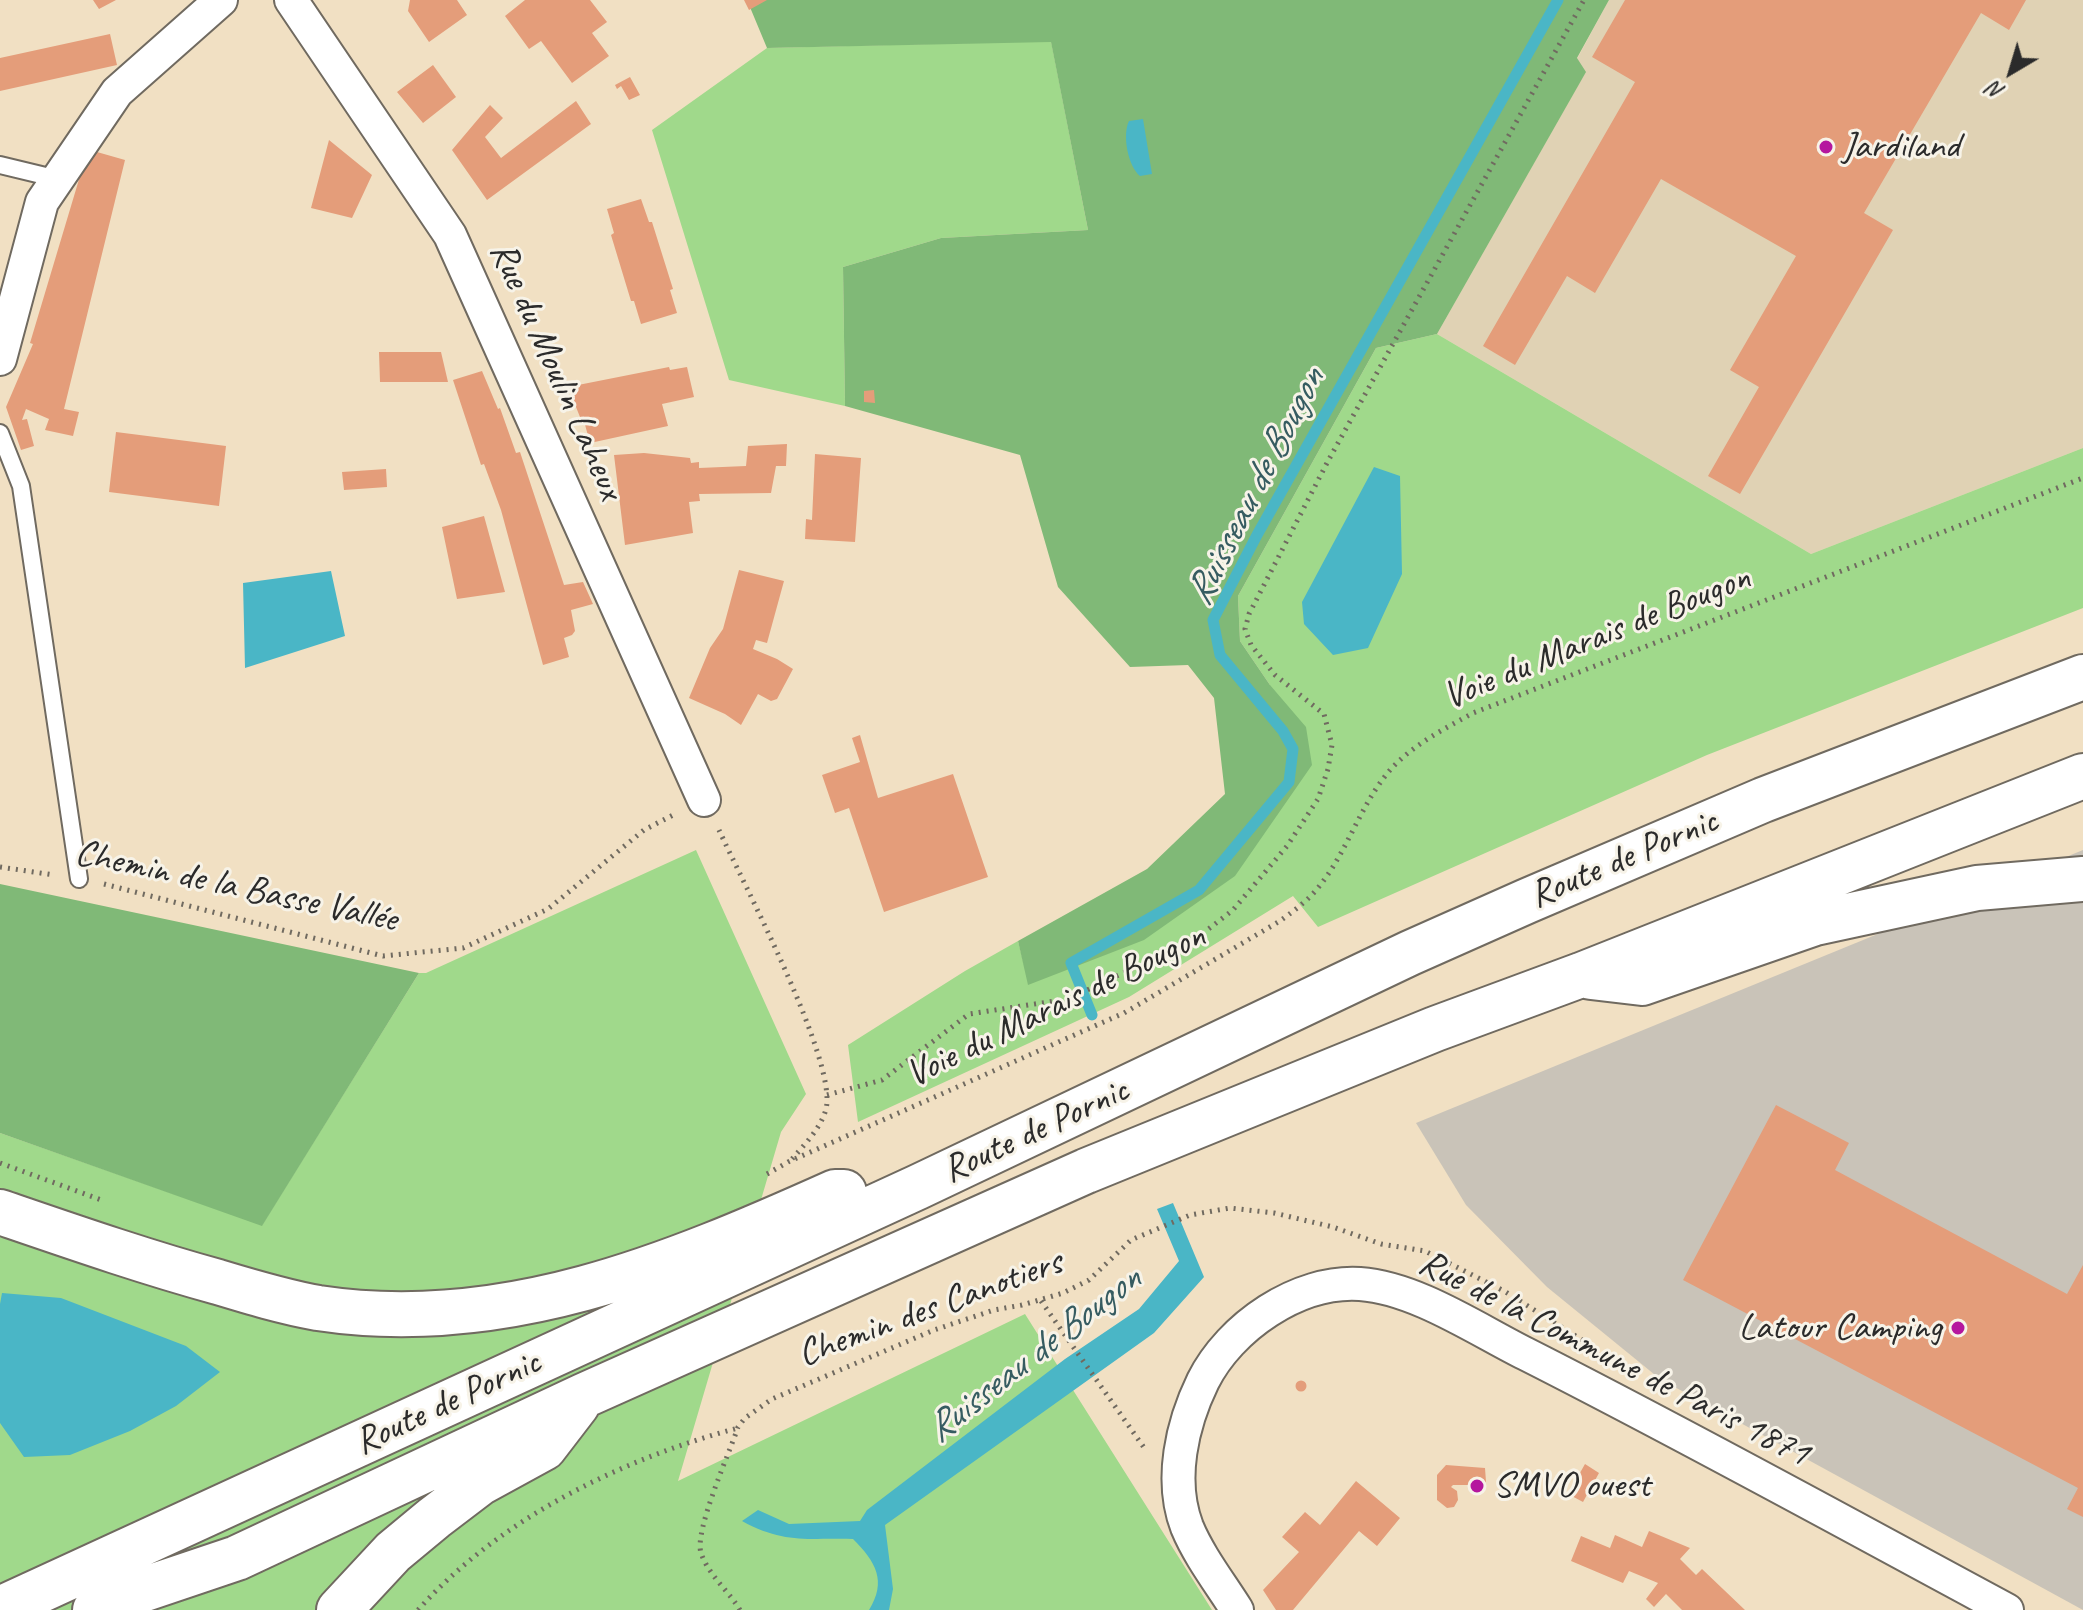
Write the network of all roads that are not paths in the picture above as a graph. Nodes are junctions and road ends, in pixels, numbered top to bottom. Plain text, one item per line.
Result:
1 (221, 0) edge
2 (291, 0) edge
3 (0, 165) edge
4 (58, 179) junction
5 (0, 359) edge
6 (0, 433) edge
7 (2083, 677) edge
8 (2083, 776) edge
9 (704, 800) road end
10 (79, 879) road end
11 (2083, 879) edge
12 (1581, 975) junction
13 (918, 1187) junction
14 (0, 1212) edge
15 (583, 1396) junction
16 (237, 1558) junction
17 (0, 1609) edge
18 (95, 1610) edge
19 (145, 1610) edge
20 (339, 1610) edge
21 (1237, 1610) edge
22 (2007, 1610) edge

1 - 4 street
2 - 9 street, Rue du Moulin Laheux
3 - 4 lane
4 - 5 street
6 - 10 lane
7 - 13 highway, Route de Pornic
8 - 12 highway, Route de Pornic
11 - 12 highway
12 - 15 highway, Route de Pornic
13 - 14 highway
13 - 17 highway, Route de Pornic
15 - 16 highway, Route de Pornic
15 - 20 highway
16 - 18 highway, Route de Pornic
16 - 19 highway
21 - 22 street, Rue de la Commune de Paris 1871

